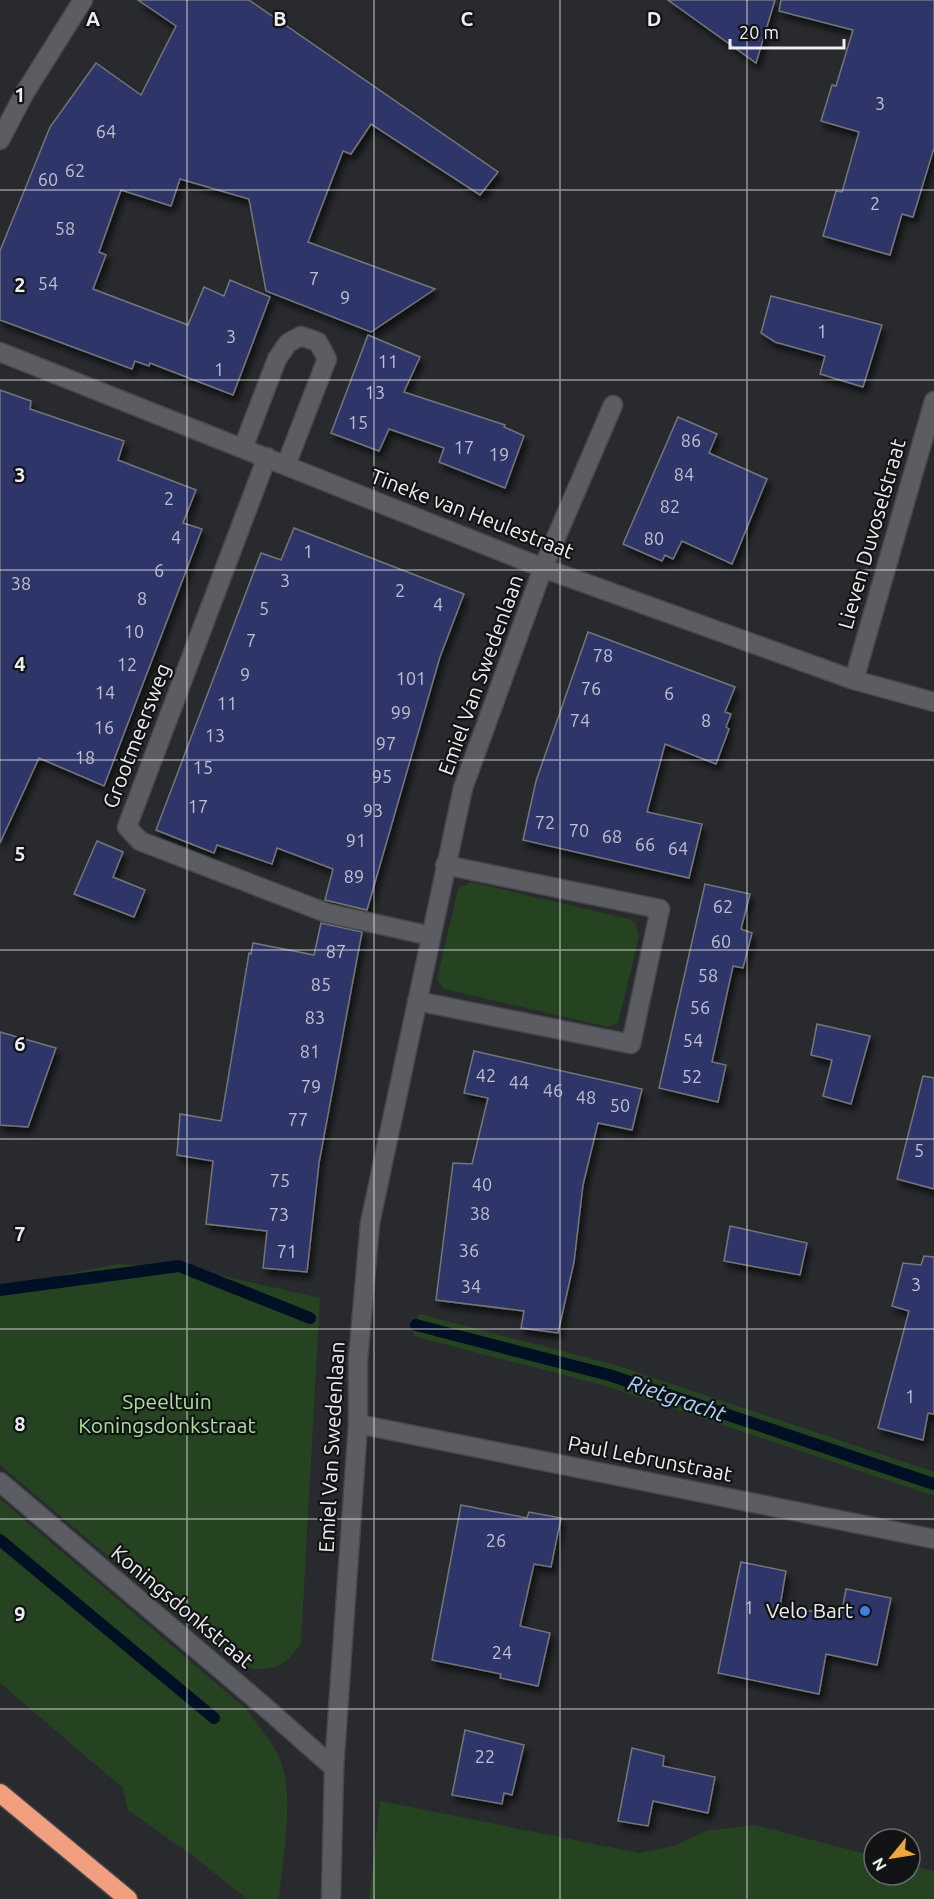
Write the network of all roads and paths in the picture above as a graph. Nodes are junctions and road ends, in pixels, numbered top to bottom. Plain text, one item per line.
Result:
1 (83, 0) edge
2 (0, 140) edge
3 (0, 352) edge
4 (934, 401) edge
5 (613, 405) dead end
6 (243, 448) junction
7 (267, 457) junction
8 (285, 465) junction
9 (543, 568) junction
10 (854, 680) junction
11 (934, 702) edge
12 (445, 865) junction
13 (431, 936) junction
14 (417, 1001) junction
15 (358, 1424) junction
16 (0, 1482) edge
17 (934, 1539) edge
18 (334, 1768) junction
19 (0, 1793) edge
20 (128, 1899) edge
21 (331, 1899) edge

1 - 2 street
3 - 6 street, Tineke van Heulestraat
4 - 10 street, Lieven Duvoselstraat
5 - 9 street, Emiel Van Swedenlaan
6 - 7 street, Tineke van Heulestraat
6 - 8 street
7 - 8 street, Tineke van Heulestraat
7 - 13 street, Grootmeersweg
8 - 9 street, Tineke van Heulestraat
9 - 10 street, Tineke van Heulestraat
9 - 12 street, Emiel Van Swedenlaan
10 - 11 street, Tineke van Heulestraat
12 - 13 street, Emiel Van Swedenlaan
12 - 14 street
13 - 14 street, Emiel Van Swedenlaan
14 - 15 street, Emiel Van Swedenlaan
15 - 17 street, Paul Lebrunstraat
15 - 18 street, Emiel Van Swedenlaan
16 - 18 street, Koningsdonkstraat
18 - 21 street, Emiel Van Swedenlaan
19 - 20 highway

